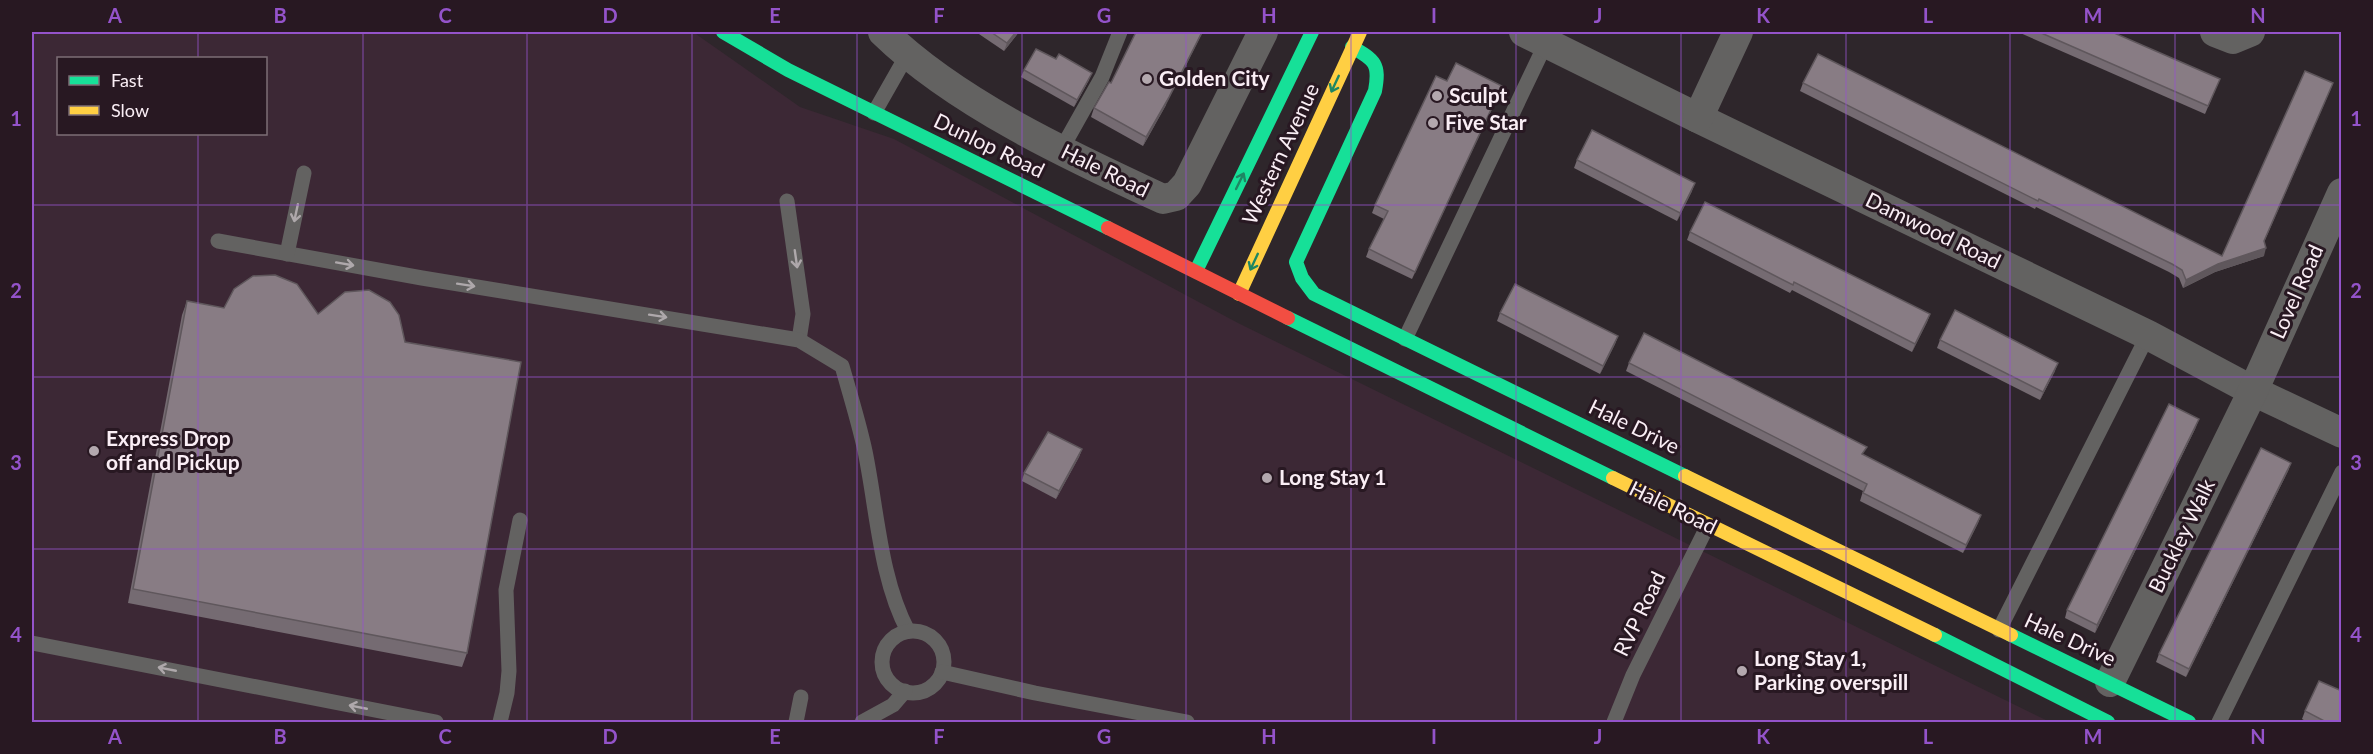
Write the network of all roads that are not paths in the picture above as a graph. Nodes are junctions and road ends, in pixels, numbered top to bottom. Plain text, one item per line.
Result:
1 (723, 32) edge
2 (883, 32) edge
3 (1120, 32) edge
4 (1263, 32) edge
5 (1312, 32) edge
6 (1360, 32) edge
7 (1738, 32) edge
8 (2215, 32) edge
9 (2250, 32) edge
10 (1535, 37) edge
11 (1352, 47) junction
12 (907, 55) junction
13 (874, 113) junction
14 (1698, 118) junction
15 (1060, 150) junction
16 (304, 173) dead end
17 (2342, 193) edge
18 (787, 201) dead end
19 (218, 241) dead end
20 (287, 254) junction
21 (1196, 271) junction
22 (1239, 294) junction
23 (2148, 335) junction
24 (1405, 339) junction
25 (799, 340) junction
26 (1392, 369) junction
27 (2253, 391) junction
28 (2342, 433) edge
29 (2342, 472) edge
30 (520, 520) dead end
31 (1708, 525) junction
32 (1999, 630) junction
33 (908, 631) junction
34 (32, 643) edge
35 (942, 672) junction
36 (2110, 682) junction
37 (904, 691) junction
38 (801, 697) dead end
39 (436, 723) edge
40 (500, 723) edge
41 (796, 723) edge
42 (862, 723) edge
43 (1187, 723) edge
44 (1614, 723) edge
45 (2108, 723) edge
46 (2189, 723) edge
47 (2219, 723) edge

1 - 13 street, Dunlop Road
2 - 12 street, Hale Road
3 - 15 lane
4 - 15 street, Hale Road
21 -> 5 street, Western Avenue
6 - 11 street, Western Avenue
7 - 14 street
8 - 9 street
10 - 14 street, Damwood Road
10 - 24 lane
11 -> 22 street, Western Avenue
11 - 24 street, Hale Drive
12 - 13 lane
12 - 15 street, Hale Road
13 - 21 street, Dunlop Road
14 - 23 street, Damwood Road
16 -> 20 lane
17 - 27 street, Lovel Road
18 -> 25 lane
19 - 20 lane
20 -> 25 lane
21 - 22 street, Dunlop Road
22 - 26 street, Hale Road
23 - 27 street, Damwood Road
23 - 32 lane
24 - 26 street
24 - 32 street, Hale Drive
25 - 33 lane
26 - 31 street, Hale Road
27 - 28 street, Damwood Road
27 - 36 street, Buckley Walk
29 - 47 lane
30 - 40 lane
31 - 44 lane, RVP Road
31 - 45 street, Hale Road
32 - 36 street, Hale Drive
33 - 35 lane
33 - 37 lane
39 -> 34 lane
35 - 37 lane
35 - 43 lane
36 - 46 street, Hale Drive
37 - 42 lane
38 - 41 lane

